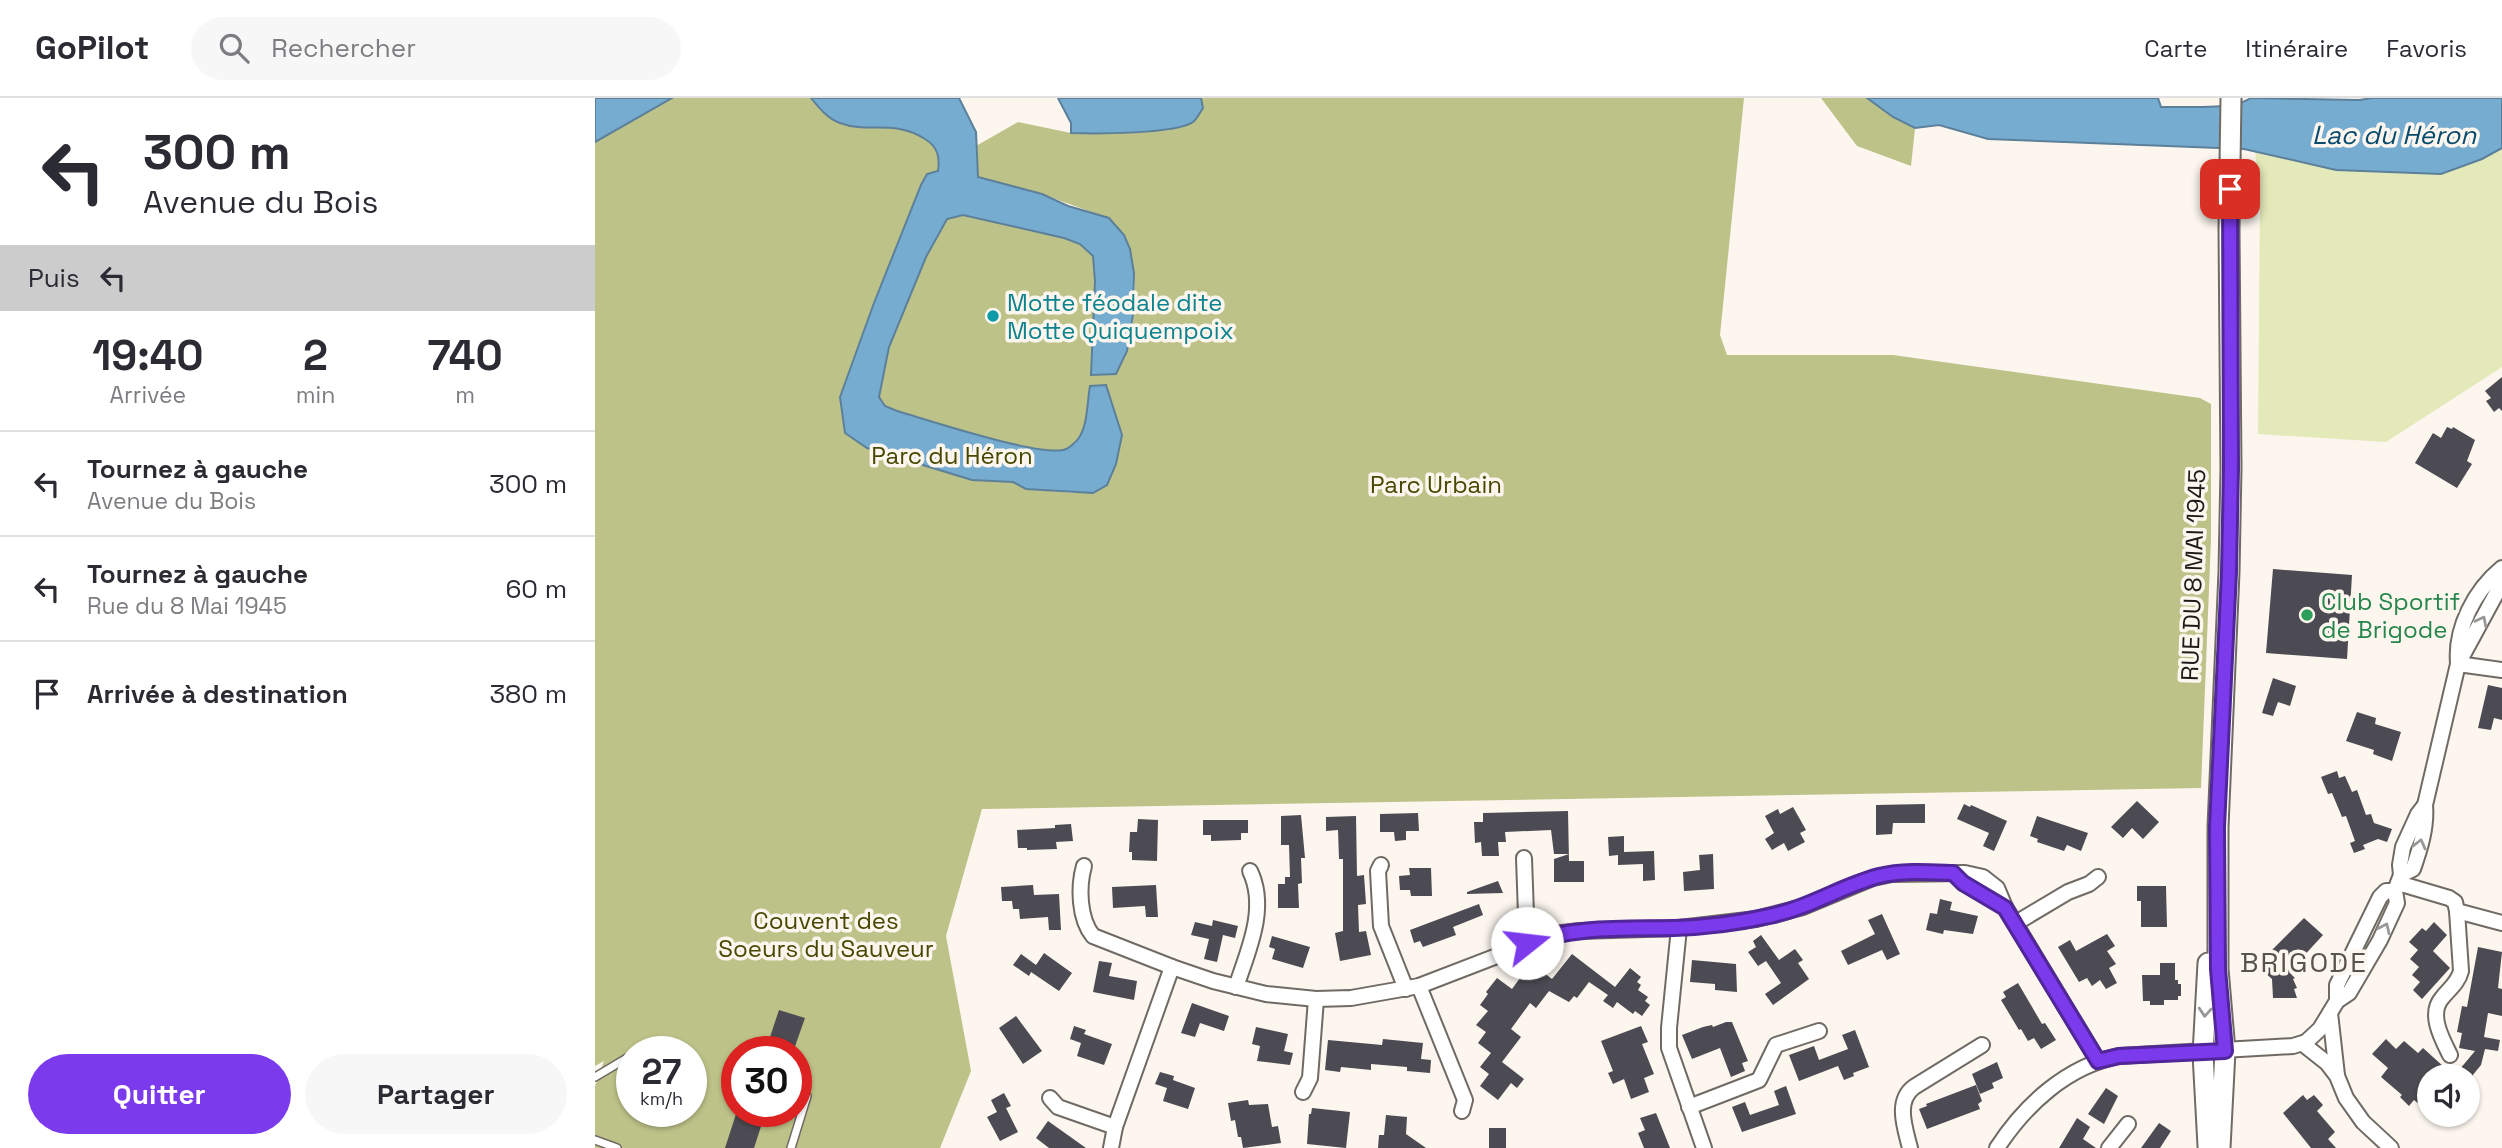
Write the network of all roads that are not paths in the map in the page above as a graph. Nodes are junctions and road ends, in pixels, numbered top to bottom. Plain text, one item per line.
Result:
1 (2221, 98) edge
2 (2231, 98) edge
3 (2225, 161) junction
4 (2502, 568) edge
5 (2502, 577) edge
6 (2458, 664) junction
7 (2502, 670) edge
8 (1524, 858) dead end
9 (1084, 866) dead end
10 (1381, 866) dead end
11 (1250, 871) dead end
12 (2098, 877) dead end
13 (2398, 883) junction
14 (2457, 911) junction
15 (2016, 923) junction
16 (2502, 923) edge
17 (1679, 928) junction
18 (1527, 943) junction
19 (1173, 967) junction
20 (1413, 987) junction
21 (1236, 988) junction
22 (1316, 999) junction
23 (2334, 1007) junction
24 (1819, 1031) dead end
25 (2303, 1044) junction
26 (1982, 1045) dead end
27 (2225, 1051) junction
28 (2203, 1053) junction
29 (2450, 1055) dead end
30 (2098, 1061) junction
31 (616, 1065) edge
32 (2337, 1076) junction
33 (595, 1077) edge
34 (1303, 1092) dead end
35 (1049, 1097) dead end
36 (1689, 1107) junction
37 (1462, 1111) dead end
38 (2128, 1124) dead end
39 (797, 1127) edge
40 (1115, 1127) junction
41 (595, 1140) edge
42 (2002, 1146) edge
43 (617, 1148) edge
44 (790, 1148) edge
45 (1111, 1148) edge
46 (1704, 1148) edge
47 (1910, 1148) edge
48 (2109, 1148) edge
49 (2208, 1148) edge
50 (2220, 1148) edge
51 (2391, 1148) edge

1 - 3 main road, RUE DU 8 MAI 1945
2 - 3 main road, RUE DU 8 MAI 1945
3 - 27 main road, RUE DU 8 MAI 1945
3 -> 28 main road, RUE DU 8 MAI 1945
4 - 6 street
6 -> 5 street
6 - 7 street
6 - 13 street
8 - 18 street
9 - 19 street
10 - 20 street
11 - 21 street
12 - 15 street
13 - 14 street
13 - 23 street
14 - 16 street
14 - 29 street
15 - 17 street
15 - 30 street
17 - 18 street
17 - 36 street
18 - 20 street
19 - 21 street
19 - 40 street
20 - 22 street
20 - 37 street
21 - 22 street
22 - 34 street
23 - 25 street
23 - 32 street
24 - 36 street
25 - 27 street
25 - 32 street
26 - 47 street
27 - 28 street
27 - 50 main road, RUE DU 8 MAI 1945
28 - 30 street
28 - 49 main road, RUE DU 8 MAI 1945
30 - 42 street
31 - 33 lane
32 - 51 street
35 - 40 street
36 - 46 street
38 - 48 street
39 - 44 lane
40 - 45 street
41 - 43 lane

